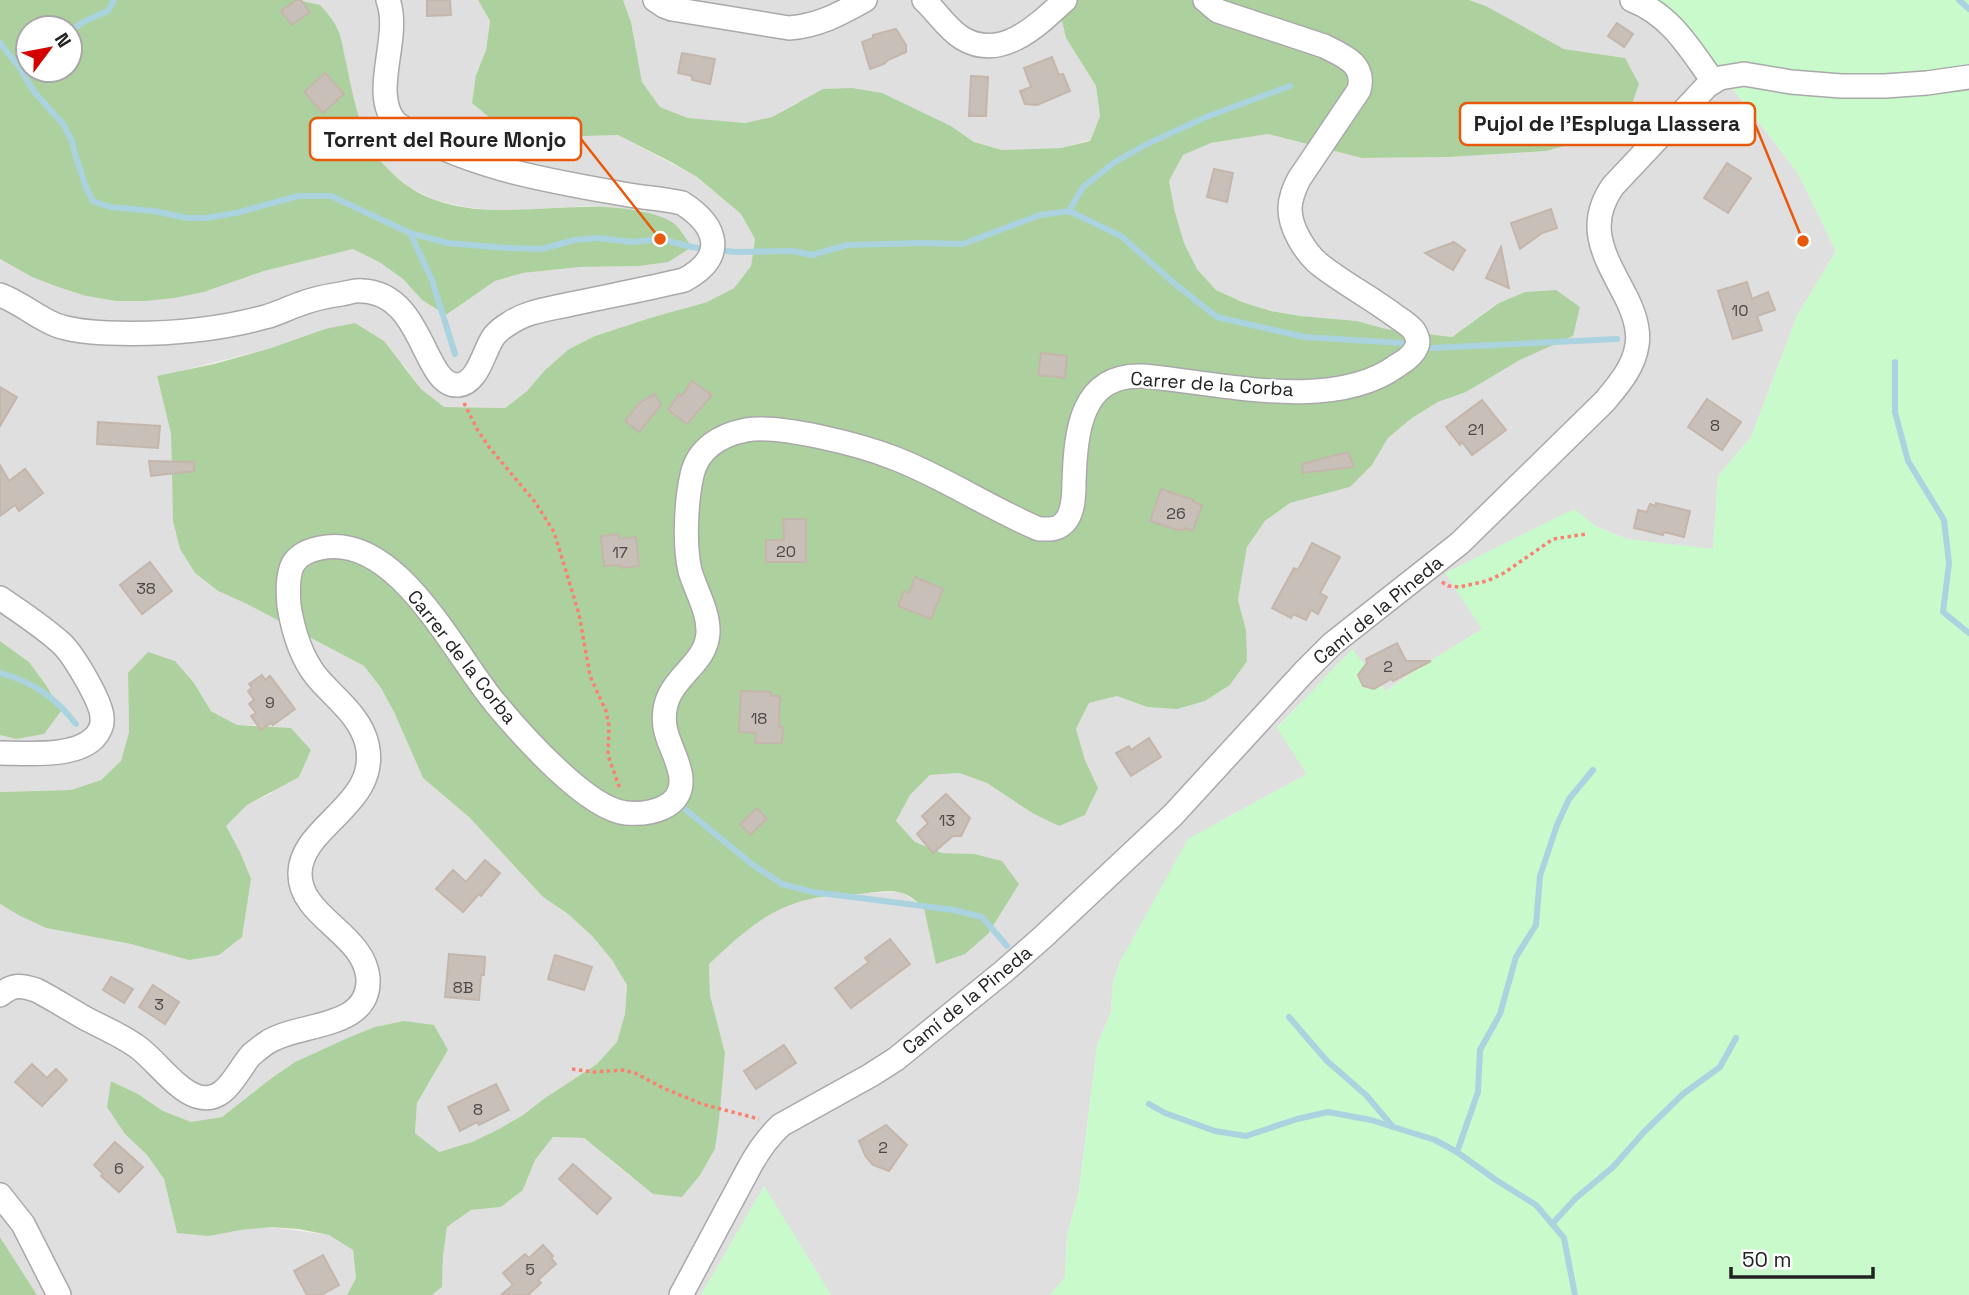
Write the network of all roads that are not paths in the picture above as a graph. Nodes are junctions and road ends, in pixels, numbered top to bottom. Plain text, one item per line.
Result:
1 (388, 0) edge
2 (655, 0) edge
3 (865, 0) edge
4 (923, 0) edge
5 (1065, 0) edge
6 (1205, 0) edge
7 (1632, 0) edge
8 (1969, 77) edge
9 (1713, 81) junction
10 (0, 295) edge
11 (0, 598) edge
12 (0, 753) edge
13 (0, 995) edge
14 (0, 1195) edge
15 (58, 1295) edge
16 (681, 1295) edge

1 - 10 street
2 - 3 street
4 - 5 street
6 - 13 street, Carrer de la Corba
7 - 9 street
8 - 9 street
9 - 16 street, Camí de la Pineda
11 - 12 street
14 - 15 street

